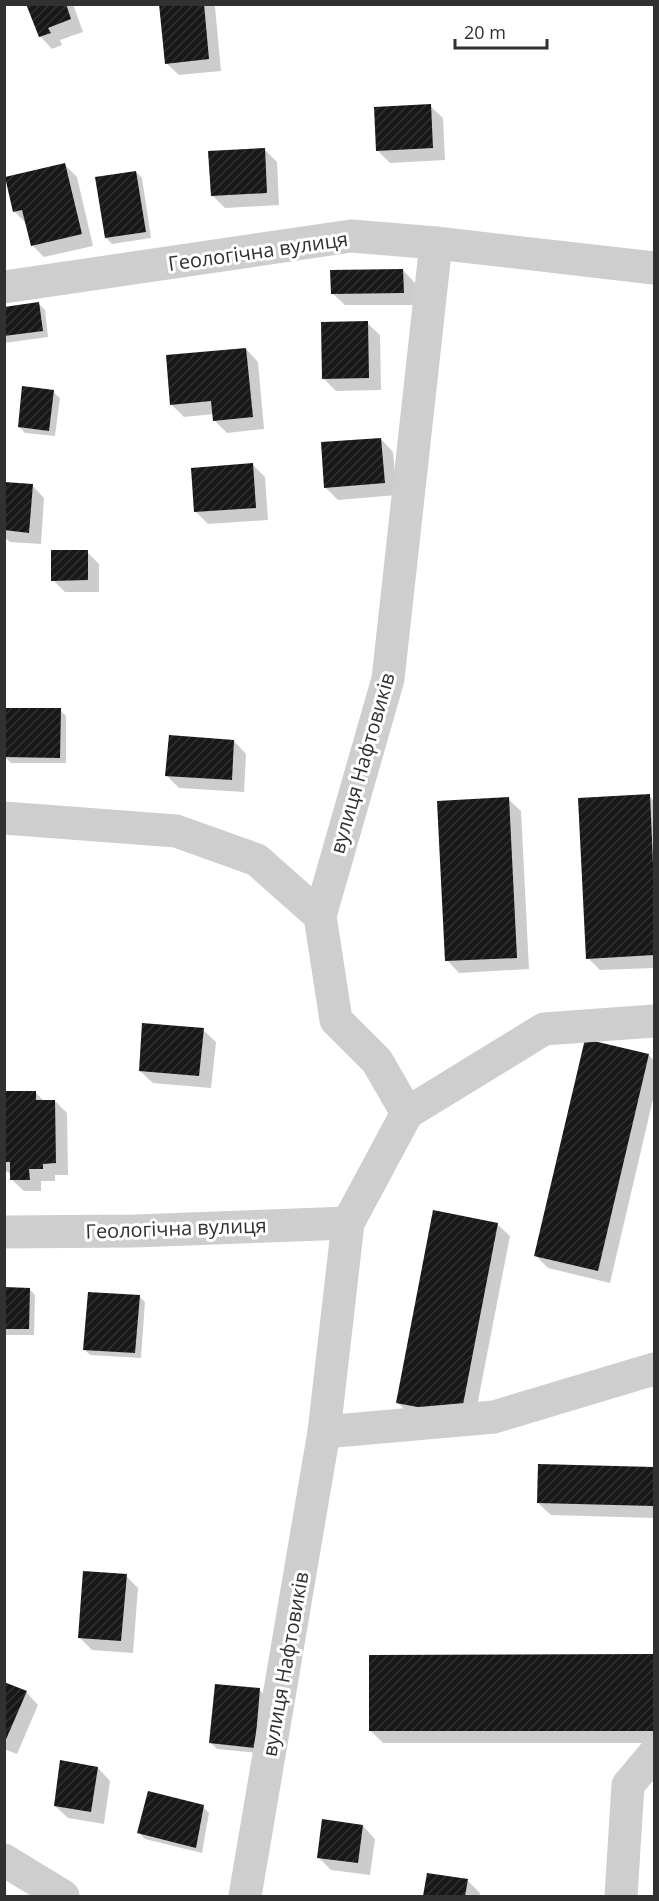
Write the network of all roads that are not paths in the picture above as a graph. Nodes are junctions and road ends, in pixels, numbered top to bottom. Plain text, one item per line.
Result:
1 (436, 243) junction
2 (654, 268) edge
3 (4, 287) edge
4 (4, 818) edge
5 (320, 916) junction
6 (654, 1021) edge
7 (407, 1113) junction
8 (348, 1223) junction
9 (4, 1232) edge
10 (654, 1369) edge
11 (324, 1432) junction
12 (654, 1754) edge
13 (4, 1860) edge
14 (63, 1896) edge
15 (245, 1896) edge
16 (621, 1896) edge

1 - 2 street, Геологічна вулиця
1 - 3 street, Геологічна вулиця
1 - 5 street, вулиця Нафтовиків
4 - 5 street
5 - 7 street, вулиця Нафтовиків
6 - 7 street
7 - 8 street, вулиця Нафтовиків
8 - 9 street, Геологічна вулиця
8 - 11 street, вулиця Нафтовиків
10 - 11 street
11 - 15 street, вулиця Нафтовиків
12 - 16 street
13 - 14 street

